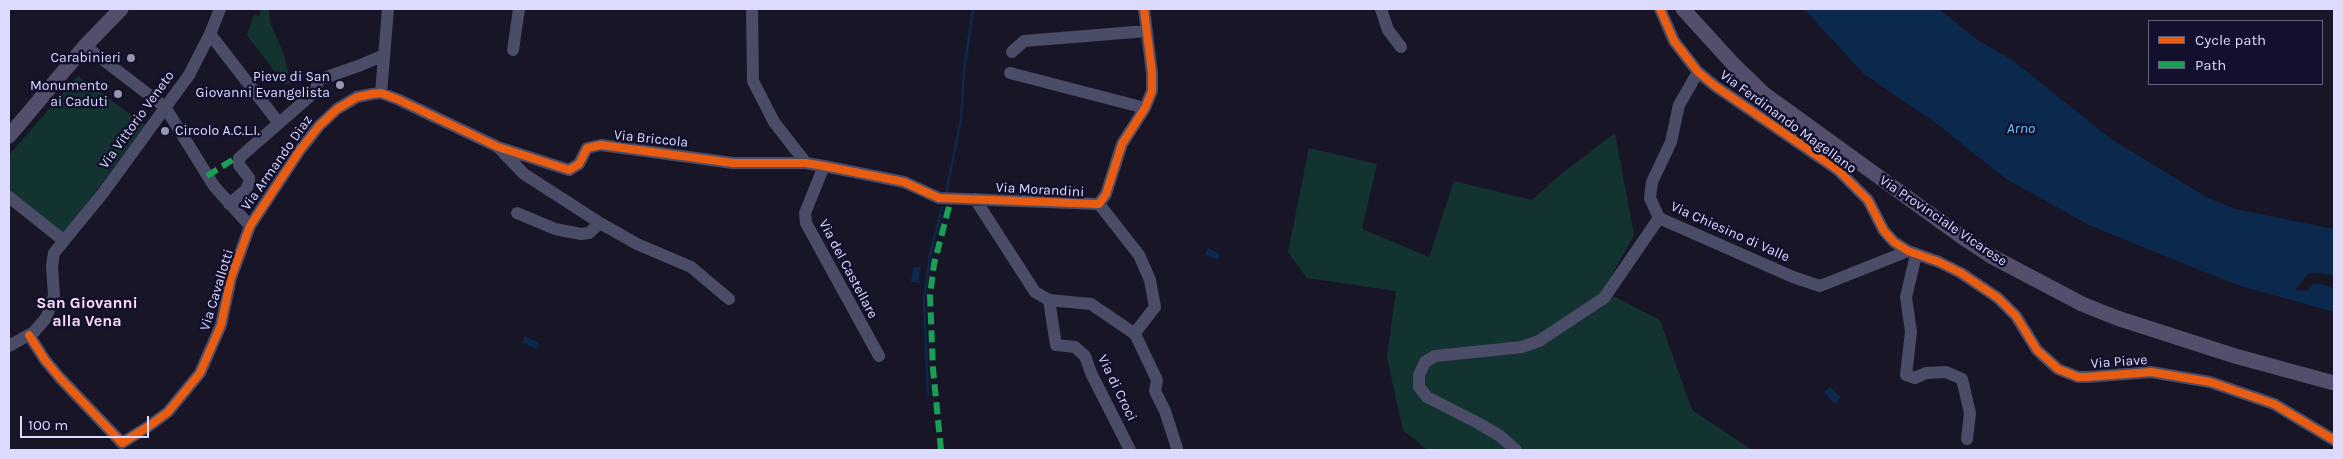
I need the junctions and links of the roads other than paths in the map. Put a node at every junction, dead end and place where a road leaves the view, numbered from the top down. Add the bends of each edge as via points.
1 (121, 9) edge
2 (220, 9) edge
3 (388, 9) edge
4 (519, 9) edge
5 (752, 9) edge
6 (1144, 9) edge
7 (1381, 9) edge
8 (1660, 9) edge
9 (1683, 9) edge
10 (1147, 30) junction
11 (210, 34) junction
12 (85, 46) junction
13 (1401, 47) dead end
14 (513, 50) dead end
15 (1012, 52) dead end
16 (384, 55) junction
17 (1698, 72) junction
18 (1010, 73) dead end
19 (381, 94) junction
20 (164, 107) junction
21 (1144, 108) junction
22 (278, 122) junction
23 (9, 136) edge
24 (498, 146) junction
25 (806, 163) junction
26 (824, 166) junction
27 (9, 197) edge
28 (975, 199) junction
29 (229, 204) junction
30 (1099, 204) junction
31 (517, 213) dead end
32 (1659, 218) junction
33 (600, 223) junction
34 (250, 226) junction
35 (64, 240) junction
36 (1912, 253) junction
37 (729, 299) dead end
38 (1049, 300) junction
39 (1134, 334) junction
40 (29, 335) junction
41 (9, 346) edge
42 (879, 356) dead end
43 (2334, 383) edge
44 (1968, 439) dead end
45 (2334, 440) edge
46 (1177, 448) dead end
47 (1130, 450) edge
48 (1516, 450) edge

1 - 12 main road
2 - 11 street, Via Vittorio Veneto
3 - 16 street
4 - 14 street
5 - 25 street via 754,81 774,122
6 - 10 street, Via Morandini
7 - 13 street via 1388,30
8 - 17 street, Via Ferdinando Magellano via 1674,41
9 - 43 main road, Via Provinciale Vicarese via 1734,65 1770,98 1991,256 2082,304 2116,318
10 - 15 street via 1024,41
10 - 21 street, Via Morandini via 1153,84
11 - 20 street, Via Vittorio Veneto via 189,75
11 - 22 street
12 - 20 street
12 - 23 main road
16 - 19 street
16 - 22 street via 318,80 316,89
17 - 32 street, Via Chiesino di Valle via 1679,105 1671,142 1652,182 1650,198
17 - 36 street, Via Ferdinando Magellano via 1838,170 1868,200 1889,238
18 - 21 street
19 - 24 street, Via Briccola via 414,105
19 - 34 street, Via Armando Diaz via 351,100 319,126
20 - 29 street via 207,176
20 - 35 street, Via Vittorio Veneto
21 - 30 street, Via Morandini via 1122,144 1106,194
22 - 29 street via 239,158 239,165 249,178 248,186
24 - 25 street, Via Briccola via 569,170 579,164 587,148 601,146 733,162
24 - 33 street via 524,174
25 - 26 street, Via Briccola
26 - 28 street, Via Morandini via 904,182 932,196
26 - 42 street, Via del Castellare via 805,213 806,223
27 - 35 street
28 - 30 street, Via Morandini
28 - 38 street via 1028,285
29 - 34 street
30 - 39 street via 1139,255 1150,280 1154,307
31 - 33 street via 555,229 582,234 589,233
32 - 36 street, Via Chiesino di Valle via 1820,286
32 - 48 street via 1604,298 1539,341 1522,347 1435,356 1425,362 1419,375 1419,388 1427,397 1500,436
33 - 37 street via 637,244 691,267
34 - 40 street, Via Cavallotti via 230,278 221,325 200,373 168,412 122,442 45,360
35 - 40 street, Via Vittorio Veneto via 52,255 52,304 41,326
36 - 44 street via 1906,297 1911,332 1906,374 1915,378 1926,373 1946,372 1962,378 1970,413
36 - 45 street, Via Piave via 1939,262 1984,287 2011,309 2037,350 2058,369 2087,377 2151,372 2210,382 2274,404
38 - 39 street via 1091,304
38 - 47 street, Via di Croci via 1056,345 1075,347 1085,356
39 - 46 street via 1157,380 1155,391
40 - 41 street, Via Vittorio Veneto

